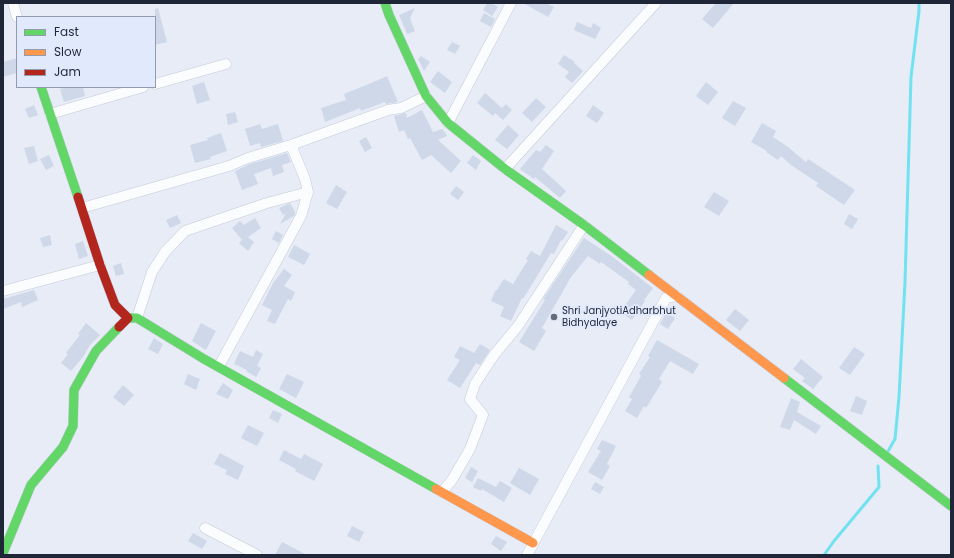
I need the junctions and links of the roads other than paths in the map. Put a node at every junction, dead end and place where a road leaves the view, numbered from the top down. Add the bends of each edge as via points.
1 (12, 3) edge
2 (385, 3) edge
3 (395, 3) edge
4 (510, 3) edge
5 (656, 3) edge
6 (389, 14) junction
7 (17, 16) edge
8 (226, 64) dead end
9 (156, 84) edge
10 (41, 88) edge
11 (141, 88) edge
12 (426, 96) junction
13 (50, 114) junction
14 (448, 123) junction
15 (291, 145) junction
16 (505, 169) junction
17 (308, 192) junction
18 (82, 208) junction
19 (584, 225) junction
20 (100, 265) junction
21 (3, 291) edge
22 (676, 296) junction
23 (133, 318) junction
24 (219, 366) junction
25 (442, 492) junction
26 (951, 506) edge
27 (205, 528) dead end
28 (534, 543) junction
29 (3, 553) edge
30 (257, 555) edge
31 (527, 555) edge

1 - 7 street
2 - 6 street
3 - 6 street
4 - 14 street
5 - 16 street
6 - 12 street
8 - 9 street
10 - 13 street
11 - 13 street
12 - 14 street
12 - 15 street via 401,108 388,110
13 - 18 street
14 - 16 street
15 - 17 street
15 - 18 street via 229,166
16 - 19 street
17 - 23 street via 267,203 185,232 165,252 152,272
17 - 24 street via 300,216
18 - 20 street
19 - 22 street
19 - 25 street via 518,326 494,355 475,384 470,399 483,415 470,449
20 - 21 street
20 - 23 street via 115,305
22 - 26 street
22 - 28 street via 666,298
23 - 24 street
23 - 29 street via 96,351 74,390 73,426 63,447 31,485
24 - 25 street
25 - 28 street
27 - 30 street
28 - 31 street

